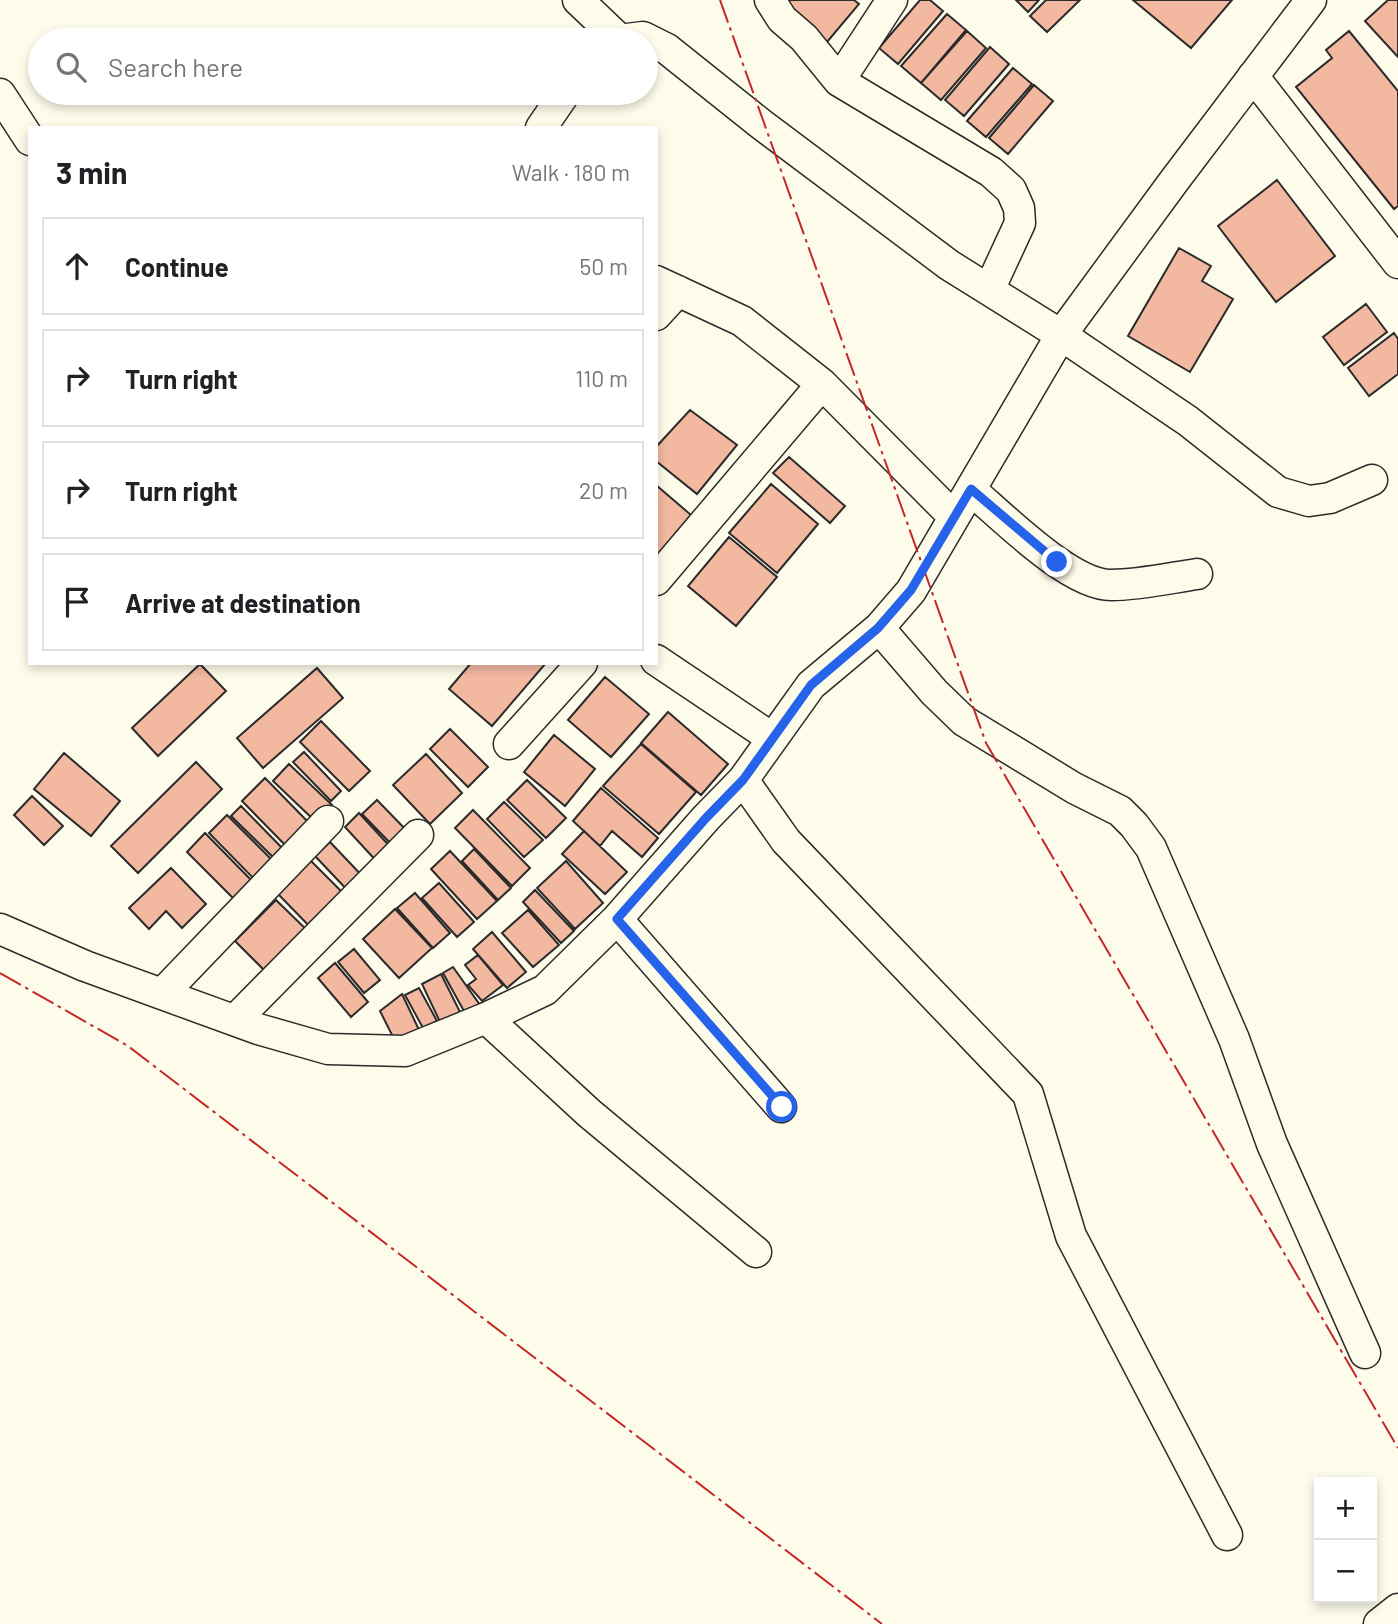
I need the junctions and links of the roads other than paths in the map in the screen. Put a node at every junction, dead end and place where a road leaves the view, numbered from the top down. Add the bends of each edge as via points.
1 (578, 0) edge
2 (770, 0) edge
3 (892, 0) edge
4 (1311, 0) edge
5 (607, 28) edge
6 (658, 44) edge
7 (1253, 76) junction
8 (839, 82) junction
9 (0, 94) edge
10 (557, 105) edge
11 (542, 126) edge
12 (28, 137) edge
13 (1398, 263) edge
14 (667, 286) edge
15 (989, 289) junction
16 (658, 310) edge
17 (1061, 335) junction
18 (822, 384) junction
19 (1372, 480) dead end
20 (971, 489) junction
21 (954, 517) junction
22 (1197, 574) dead end
23 (658, 578) edge
24 (878, 628) junction
25 (658, 661) edge
26 (580, 665) edge
27 (772, 738) junction
28 (509, 744) dead end
29 (743, 780) junction
30 (328, 821) dead end
31 (418, 835) dead end
32 (617, 919) junction
33 (0, 929) edge
34 (163, 993) junction
35 (486, 1018) junction
36 (235, 1020) junction
37 (782, 1107) dead end
38 (756, 1252) dead end
39 (1366, 1353) dead end
40 (1227, 1535) dead end
41 (1398, 1609) edge
42 (1379, 1624) edge

1 - 5 street
2 - 8 street
3 - 8 street
4 - 7 street
6 - 15 street via 950,265
7 - 13 street
7 - 17 street
8 - 15 street via 991,172 1011,190 1020,223
9 - 12 street
10 - 11 street
14 - 16 street
14 - 18 street via 742,321
15 - 17 street
17 - 19 street via 1188,421 1278,492 1308,501 1330,498
17 - 20 street
18 - 21 street
18 - 23 street
20 - 21 street
20 - 22 street via 1057,562 1084,578 1110,585
21 - 24 street via 911,590
24 - 27 street via 811,685
24 - 39 street via 964,721 1119,811 1151,848 1234,1039 1272,1144
25 - 27 street
26 - 28 street
27 - 29 street
29 - 32 street
29 - 40 street via 786,841 1028,1094 1071,1236
30 - 34 street
31 - 36 street
32 - 35 street via 545,990
32 - 37 street
33 - 34 street
34 - 36 street
35 - 36 street via 405,1051 328,1049
35 - 38 street via 589,1113
41 - 42 street

